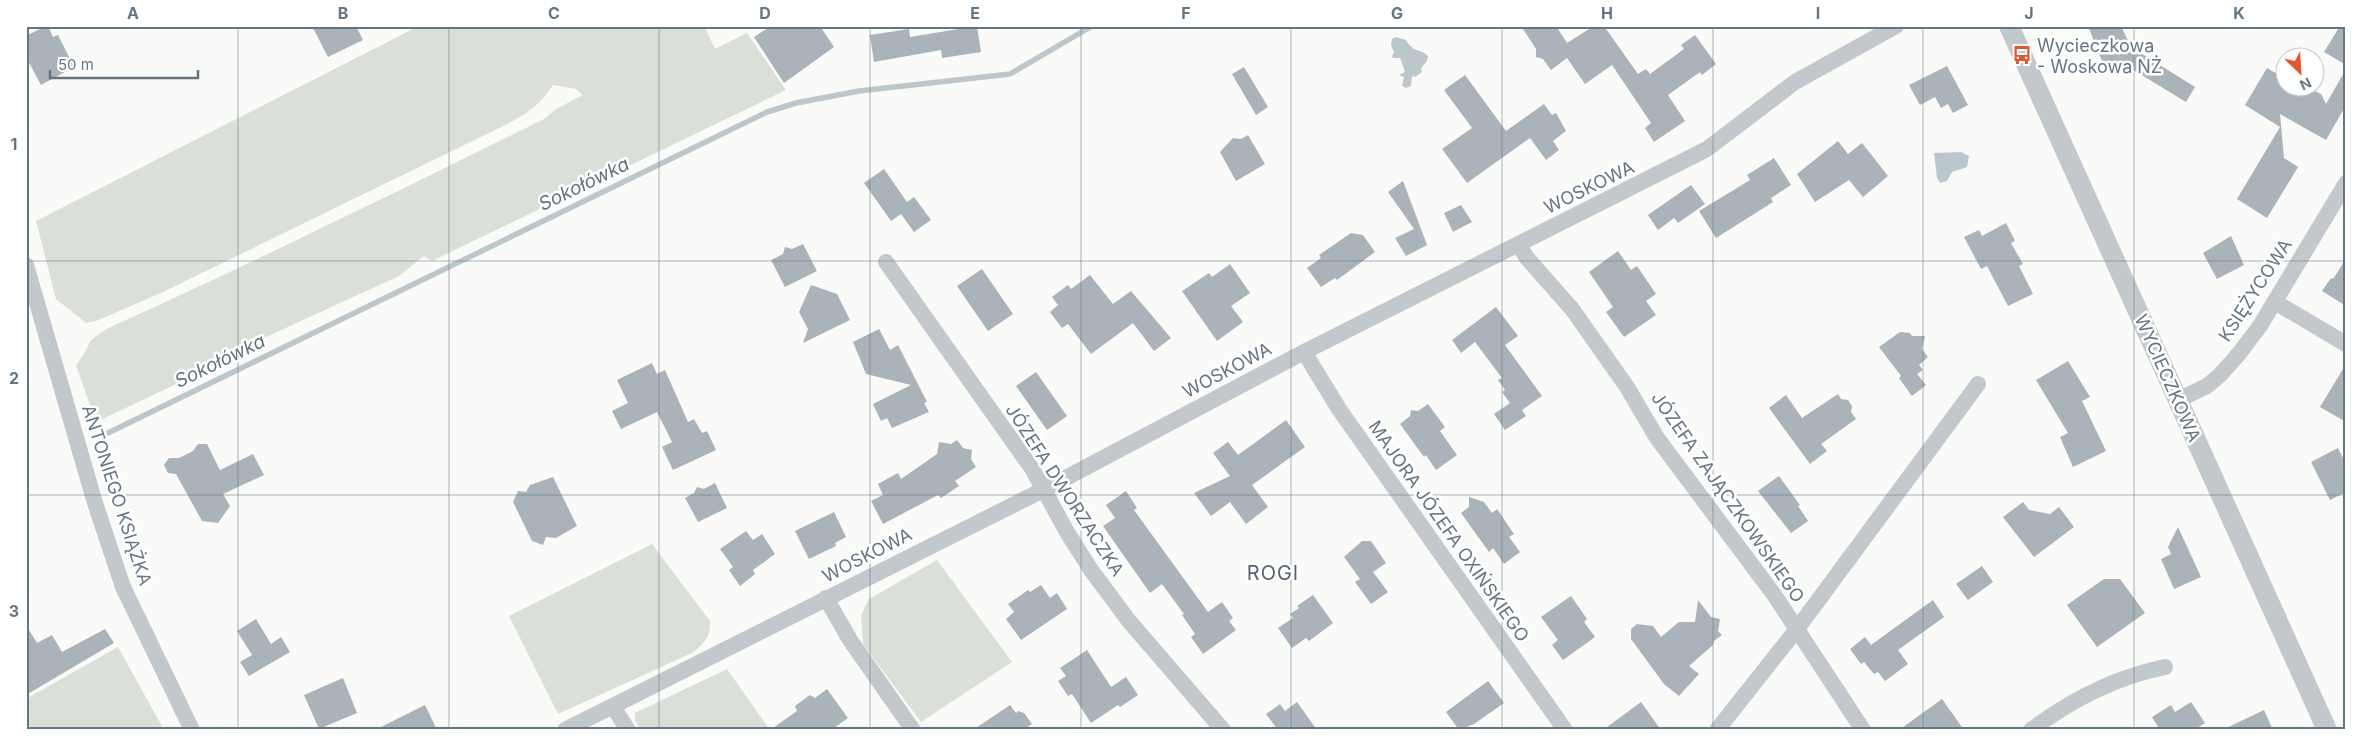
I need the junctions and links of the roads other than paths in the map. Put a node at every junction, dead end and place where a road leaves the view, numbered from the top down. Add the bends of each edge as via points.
1 (1896, 26) edge
2 (2009, 26) edge
3 (2346, 182) edge
4 (1518, 244) junction
5 (886, 262) dead end
6 (26, 265) edge
7 (2275, 302) junction
8 (2346, 344) edge
9 (1304, 352) junction
10 (1978, 384) dead end
11 (2178, 400) junction
12 (1043, 490) junction
13 (826, 598) junction
14 (1797, 629) junction
15 (2165, 667) dead end
16 (614, 707) junction
17 (192, 730) edge
18 (565, 730) edge
19 (628, 730) edge
20 (913, 730) edge
21 (1223, 730) edge
22 (1565, 730) edge
23 (1717, 730) edge
24 (1863, 730) edge
25 (2031, 730) edge
26 (2327, 730) edge

1 - 4 street, WOSKOWA via 1794,82 1707,149
2 - 11 street, WYCIECZKOWA
3 - 7 street, KSIĘŻYCOWA
4 - 9 street, WOSKOWA
4 - 14 street, JÓZEFA ZAJĄCZKOWSKIEGO via 1572,309 1627,387 1657,438 1776,596
5 - 12 street, JÓZEFA DWORZACZKA via 1033,470
6 - 17 street, ANTONIEGO KSIĄŻKA via 123,587
7 - 8 street
7 - 11 street, KSIĘŻYCOWA via 2220,375 2207,386
9 - 12 street, WOSKOWA
9 - 22 street, MAJORA JÓZEFA OXIŃSKIEGO via 1339,409
10 - 14 street
11 - 26 street, WYCIECZKOWA
12 - 13 street, WOSKOWA
12 - 21 street, JÓZEFA DWORZACZKA via 1080,554 1123,614
13 - 16 street, WOSKOWA
13 - 20 street via 850,640
14 - 23 street
14 - 24 street, JÓZEFA ZAJĄCZKOWSKIEGO
15 - 25 street via 2130,676 2090,693
16 - 18 street, WOSKOWA
16 - 19 street

